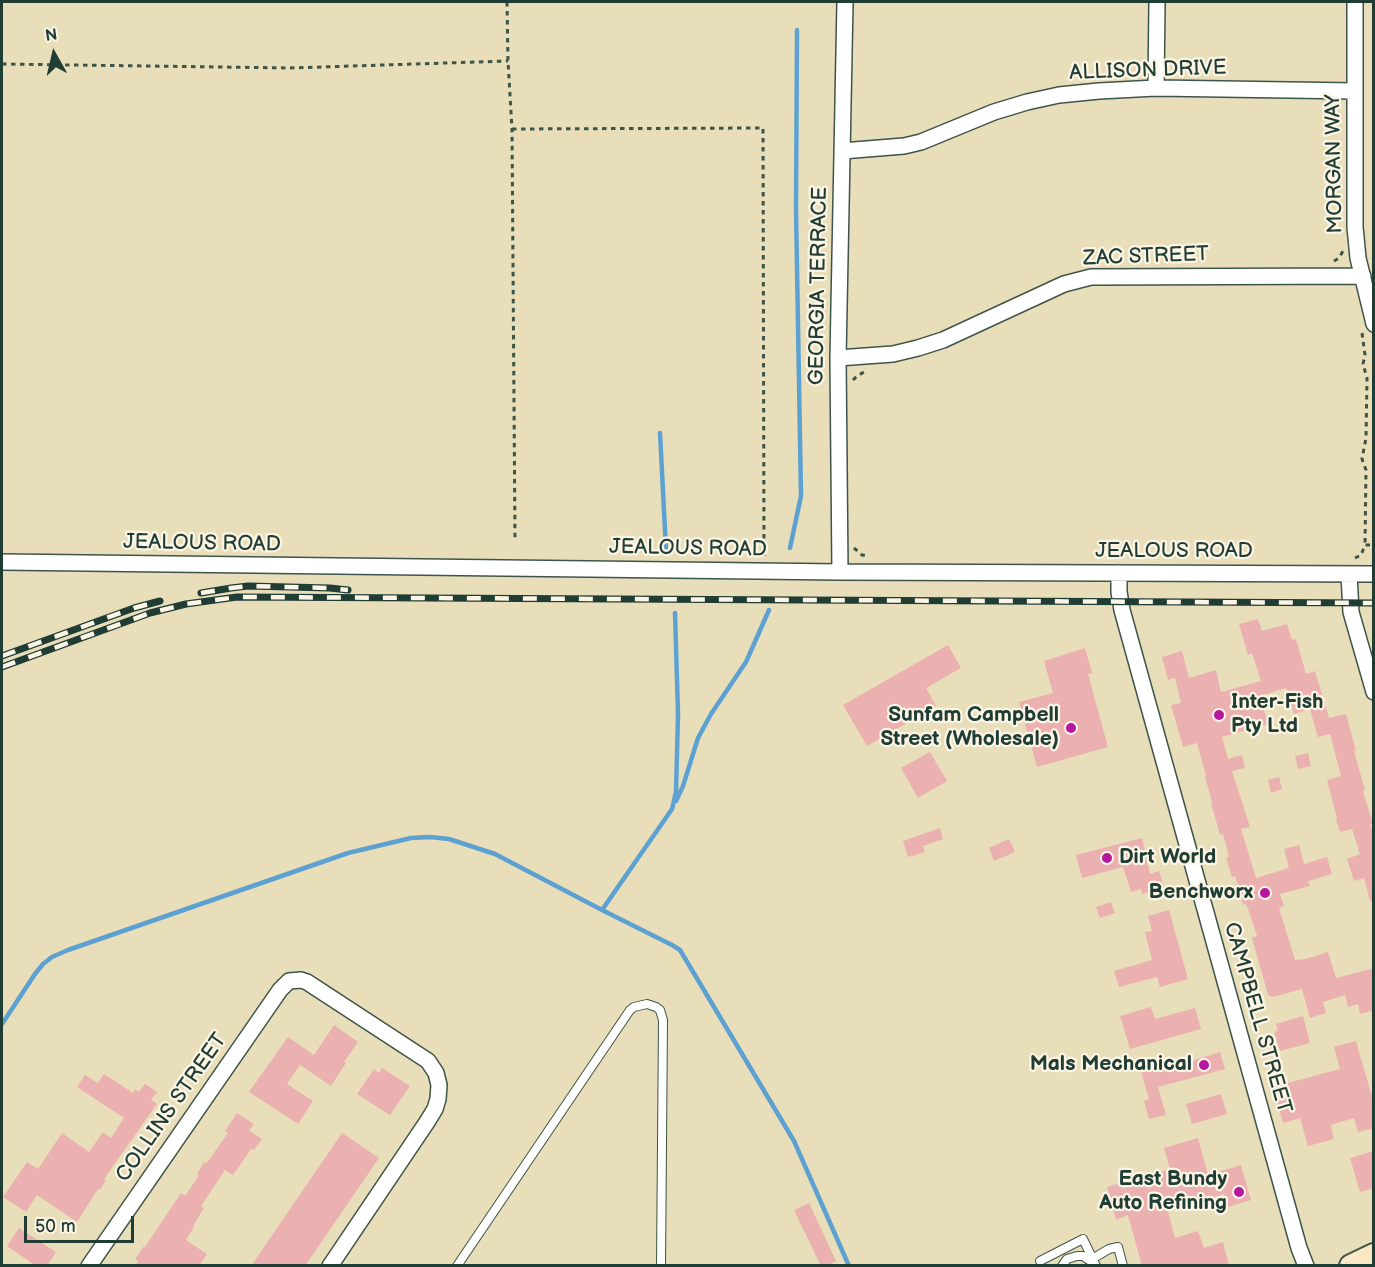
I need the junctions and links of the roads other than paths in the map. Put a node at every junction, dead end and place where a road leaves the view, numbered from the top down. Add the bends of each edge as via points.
1 (845, 2) edge
2 (1157, 2) edge
3 (1355, 2) edge
4 (1156, 88) junction
5 (1355, 91) junction
6 (843, 151) junction
7 (1363, 276) junction
8 (1367, 327) edge
9 (838, 358) junction
10 (2, 562) edge
11 (840, 572) junction
12 (1119, 573) junction
13 (1349, 574) junction
14 (1374, 574) edge
15 (1374, 692) edge
16 (1374, 1255) edge
17 (1040, 1261) dead end
18 (1095, 1263) edge
19 (89, 1266) edge
20 (330, 1266) edge
21 (457, 1266) edge
22 (661, 1266) edge
23 (1062, 1266) edge
24 (1123, 1266) edge
25 (1306, 1266) edge
26 (1351, 1266) edge

1 - 6 street, GEORGIA TERRACE
2 - 4 street
3 - 5 street, MORGAN WAY
4 - 5 street, ALLISON DRIVE
4 - 6 street, ALLISON DRIVE via 1059,95 994,112 921,142
5 - 7 street, MORGAN WAY via 1354,209
6 - 9 street, GEORGIA TERRACE
7 - 8 street, MORGAN WAY
7 - 9 street, ZAC STREET via 1091,277 1064,284 943,340 893,354
9 - 11 street, GEORGIA TERRACE
10 - 11 street, JEALOUS ROAD
11 - 12 street, JEALOUS ROAD
12 - 13 street, JEALOUS ROAD
12 - 25 street, CAMPBELL STREET via 1122,610
13 - 14 street, JEALOUS ROAD
13 - 15 street via 1351,612
16 - 26 main road
17 - 18 lane via 1083,1239
18 - 23 lane via 1077,1256 1067,1259
18 - 24 lane via 1118,1247
19 - 20 street, COLLINS STREET via 280,990 289,981 302,980 428,1061 438,1079 435,1109
21 - 22 lane via 630,1010 647,1004 660,1010 663,1020

